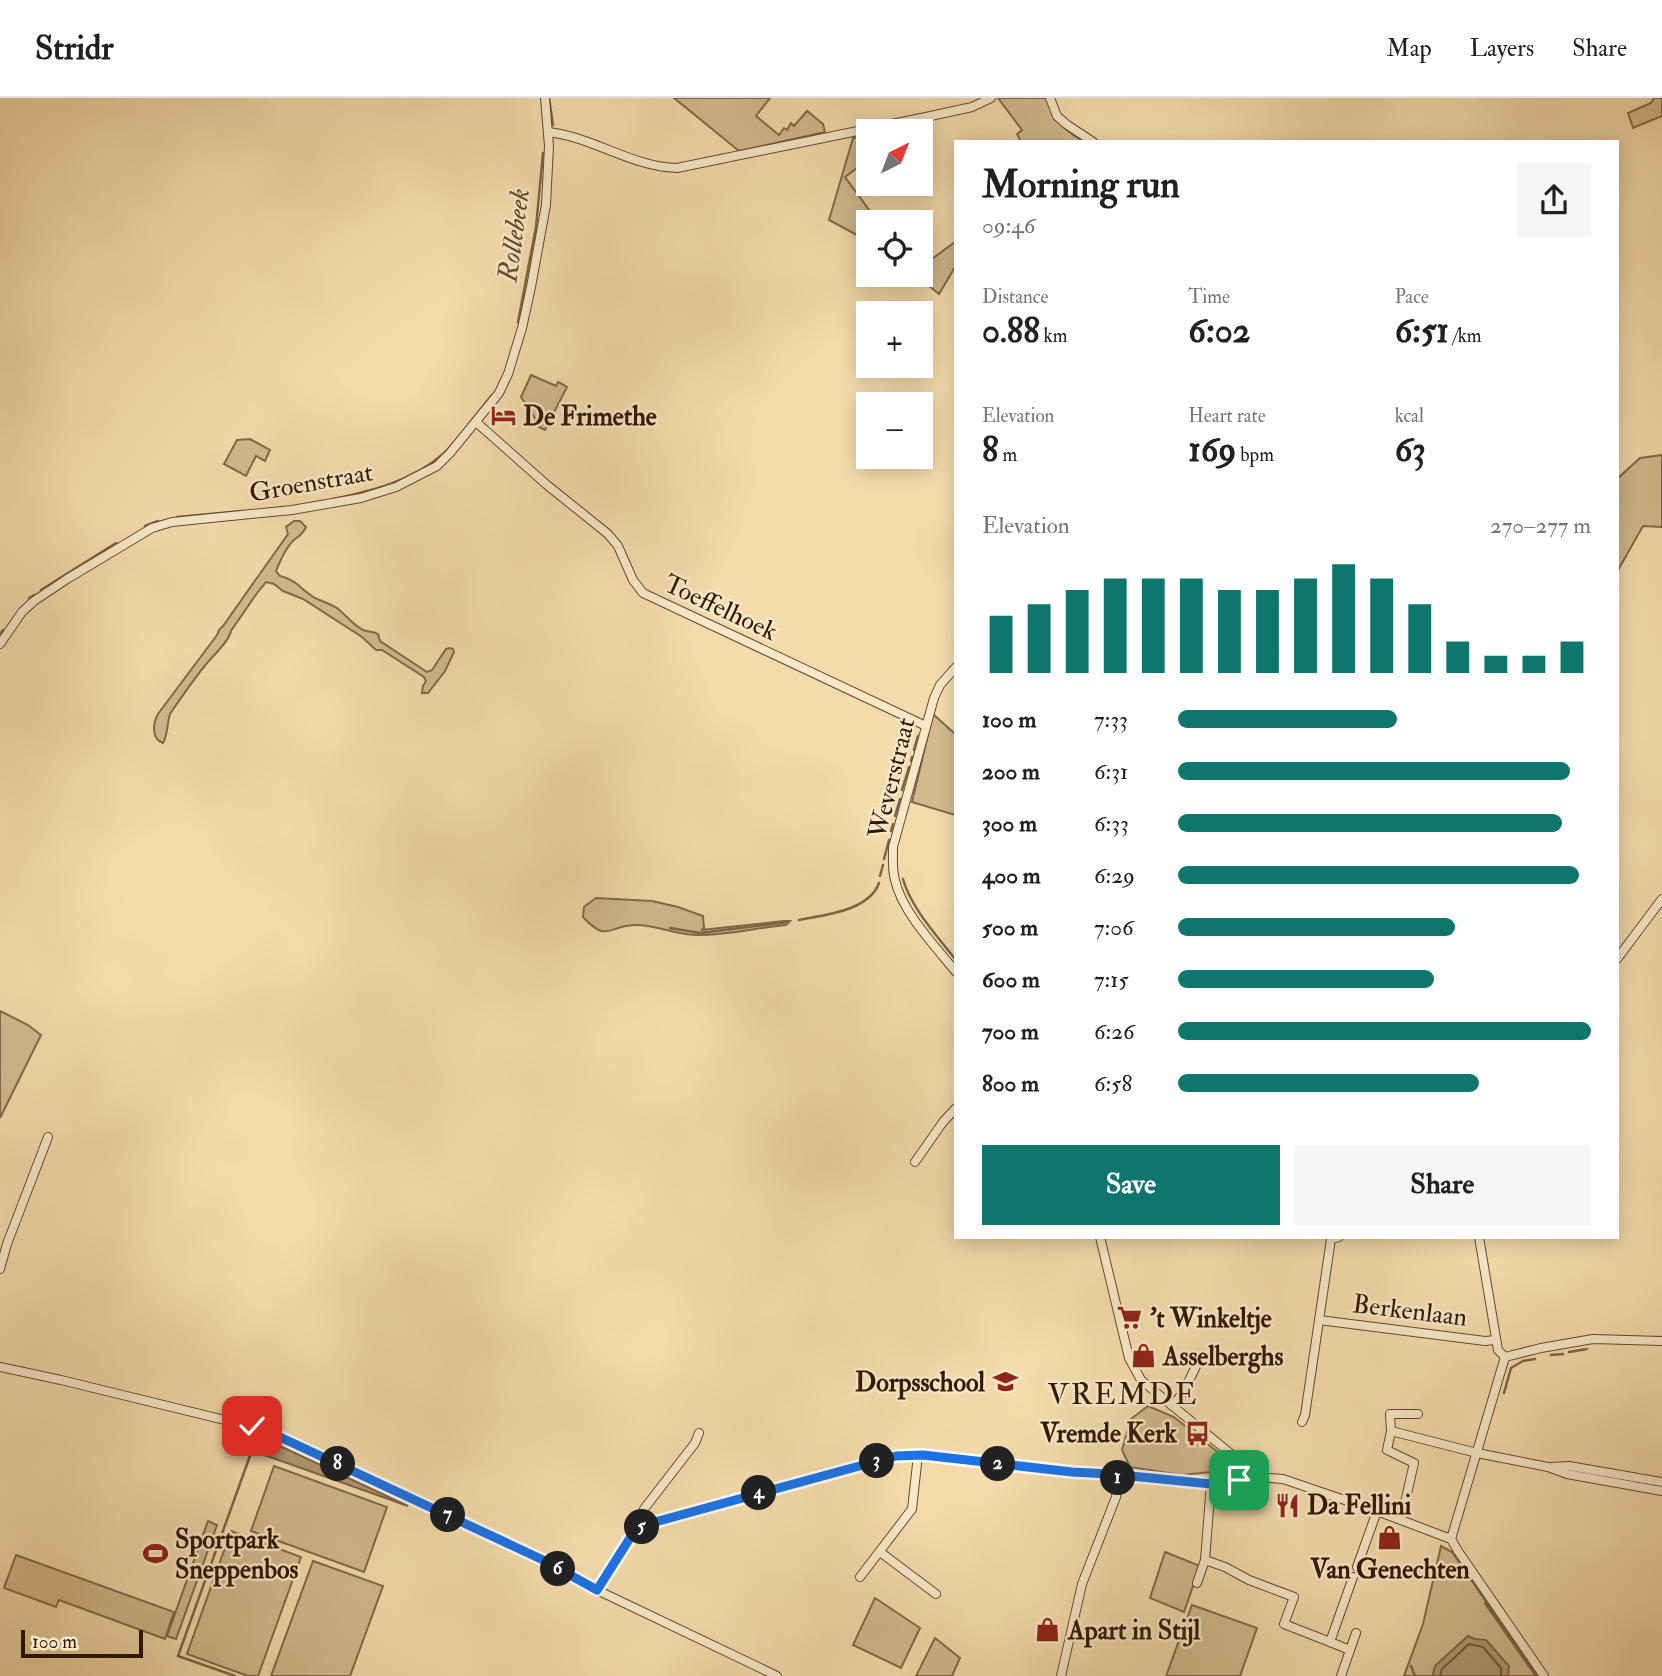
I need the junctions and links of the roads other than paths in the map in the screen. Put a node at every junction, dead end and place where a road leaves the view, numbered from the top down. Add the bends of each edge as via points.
1 (545, 98) edge
2 (991, 98) edge
3 (1050, 98) edge
4 (548, 132) junction
5 (1090, 140) edge
6 (476, 422) junction
7 (0, 644) edge
8 (954, 669) edge
9 (926, 726) junction
10 (1662, 899) edge
11 (1619, 956) edge
12 (954, 969) edge
13 (954, 1110) edge
14 (48, 1137) dead end
15 (915, 1162) dead end
16 (1100, 1239) edge
17 (1335, 1239) edge
18 (1479, 1239) edge
19 (0, 1269) edge
20 (1319, 1320) junction
21 (1496, 1340) junction
22 (1662, 1341) edge
23 (1201, 1356) dead end
24 (1505, 1357) junction
25 (0, 1367) edge
26 (1172, 1406) junction
27 (1418, 1414) dead end
28 (1302, 1422) dead end
29 (1391, 1431) junction
30 (699, 1433) dead end
31 (1477, 1453) junction
32 (918, 1455) junction
33 (1126, 1477) junction
34 (1239, 1480) junction
35 (1211, 1484) junction
36 (1661, 1487) edge
37 (1377, 1511) junction
38 (1401, 1520) junction
39 (644, 1525) junction
40 (1451, 1539) junction
41 (880, 1552) junction
42 (1205, 1560) junction
43 (1357, 1567) dead end
44 (860, 1577) dead end
45 (1353, 1577) dead end
46 (1197, 1583) dead end
47 (597, 1590) junction
48 (936, 1594) dead end
49 (1356, 1633) dead end
50 (1330, 1642) junction
51 (1350, 1650) junction
52 (777, 1676) edge
53 (1060, 1676) edge
54 (1341, 1676) edge
55 (1544, 1676) edge

1 - 4 street, Groenstraat
2 - 4 street via 972,107 677,168 656,166 582,139
3 - 5 street via 1057,116
4 - 6 street, Groenstraat via 546,205 523,328 499,393
6 - 7 street, Groenstraat via 437,467 383,492 312,508 181,520 152,528 34,601
6 - 9 street, Toeffelhoek via 608,534 643,593
8 - 9 street, Weverstraat via 940,685
9 - 12 street, Weverstraat via 892,863 908,910
10 - 11 street
13 - 15 street
14 - 19 street
16 - 26 street via 1129,1357 1141,1380
17 - 20 street
18 - 21 street
20 - 21 street, Berkenlaan
20 - 28 street
21 - 24 street
22 - 24 street via 1593,1339
23 - 26 street
24 - 31 street
25 - 47 street via 266,1430
26 - 34 street via 1236,1458
27 - 29 street via 1390,1414
29 - 31 street
29 - 38 street via 1387,1450 1414,1463
30 - 39 street via 644,1509
31 - 36 street via 1567,1474
31 - 40 street
32 - 33 street
32 - 39 street via 896,1456
32 - 41 street via 912,1509
33 - 35 street
33 - 53 street via 1118,1485 1083,1584
34 - 35 street
34 - 37 street via 1283,1479
35 - 42 street
37 - 38 street
37 - 43 street
38 - 40 street
39 - 47 street via 635,1531
40 - 55 street
41 - 44 street
41 - 48 street
42 - 46 street
42 - 50 street via 1294,1597 1284,1624
45 - 50 street
47 - 52 street
49 - 51 street
50 - 51 street
51 - 54 street

